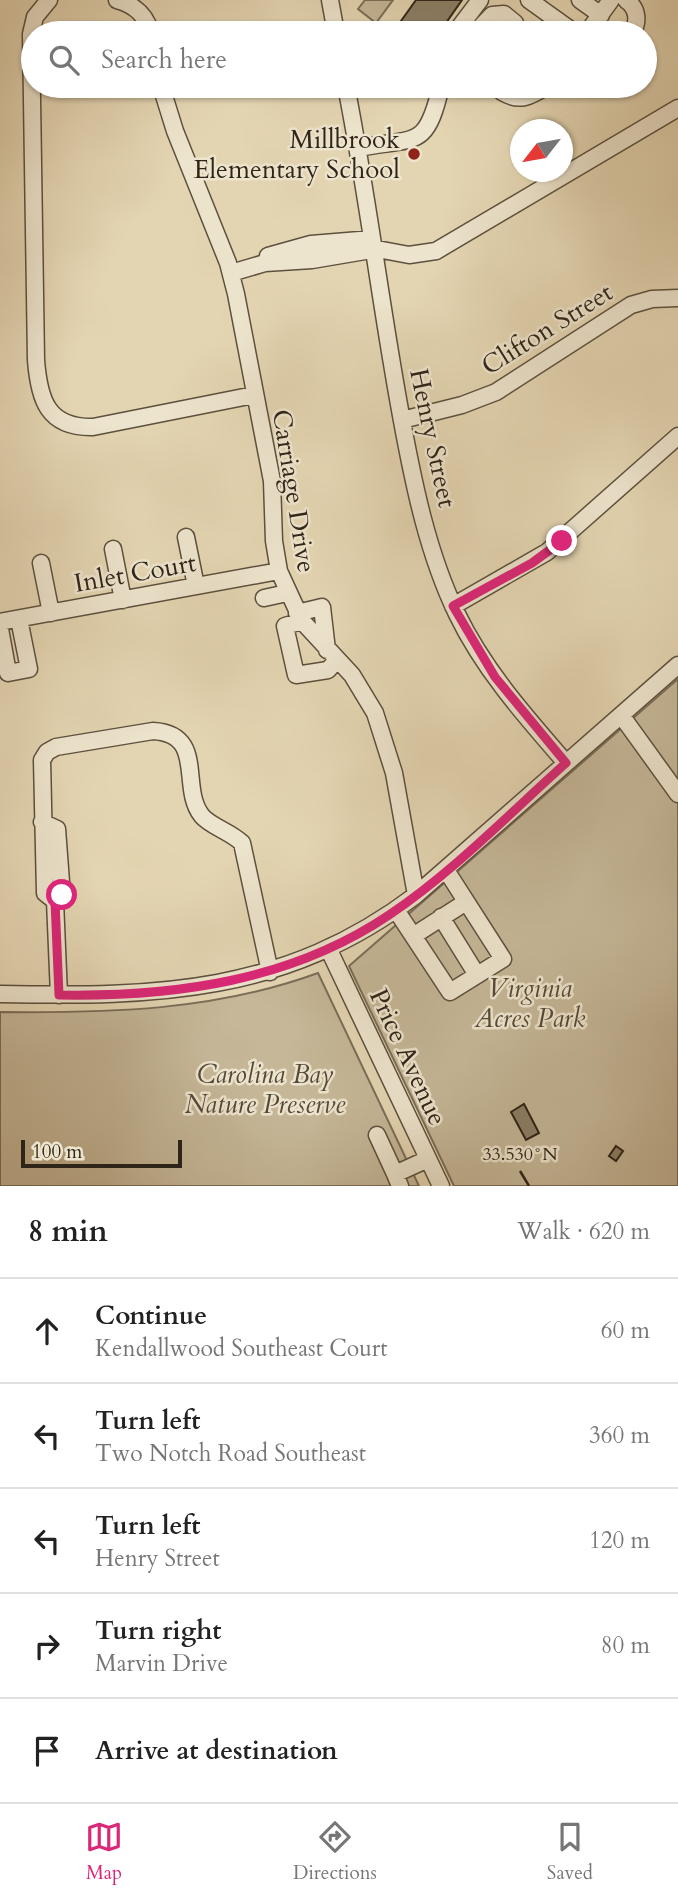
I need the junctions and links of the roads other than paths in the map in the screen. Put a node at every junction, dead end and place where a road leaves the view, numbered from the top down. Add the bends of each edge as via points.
1 (49, 0) edge
2 (117, 0) edge
3 (330, 0) edge
4 (480, 0) edge
5 (529, 0) edge
6 (580, 0) edge
7 (611, 0) edge
8 (626, 0) edge
9 (601, 15) junction
10 (34, 21) edge
11 (145, 21) edge
12 (334, 21) edge
13 (464, 21) edge
14 (486, 21) edge
15 (513, 21) edge
16 (558, 21) edge
17 (596, 21) edge
18 (637, 21) edge
19 (32, 98) edge
20 (165, 98) edge
21 (348, 98) edge
22 (438, 98) edge
23 (678, 108) edge
24 (358, 148) junction
25 (373, 244) junction
26 (229, 268) junction
27 (678, 299) edge
28 (254, 395) junction
29 (402, 420) junction
30 (678, 436) edge
31 (186, 537) dead end
32 (113, 550) dead end
33 (41, 563) dead end
34 (279, 571) junction
35 (196, 586) junction
36 (288, 593) junction
37 (264, 598) dead end
38 (123, 600) junction
39 (453, 606) junction
40 (51, 613) junction
41 (299, 617) junction
42 (19, 619) junction
43 (0, 622) edge
44 (0, 629) edge
45 (332, 655) junction
46 (678, 665) edge
47 (621, 715) junction
48 (566, 763) junction
49 (678, 794) edge
50 (446, 870) junction
51 (416, 895) junction
52 (466, 902) junction
53 (396, 910) junction
54 (441, 917) junction
55 (413, 936) junction
56 (329, 950) junction
57 (270, 972) junction
58 (477, 975) junction
59 (0, 994) edge
60 (59, 995) junction
61 (377, 1135) dead end
62 (428, 1158) junction
63 (398, 1180) edge
64 (441, 1186) edge

1 - 10 street, Carriage Drive
2 - 11 street via 131,5
3 - 12 street
4 - 13 street
5 - 16 street
6 - 9 street
7 - 9 street
8 - 18 street
9 - 17 street
14 - 15 street via 504,14
19 - 28 street, Carriage Drive via 36,360 43,402 67,423 93,427
20 - 26 street, Carriage Drive
21 - 24 street, Henry Street
22 - 24 street via 426,132
23 - 25 street via 445,247 418,255
24 - 25 street, Henry Street
25 - 26 street via 311,244
25 - 29 street, Henry Street
26 - 28 street, Carriage Drive
27 - 29 street, Clifton Street via 631,305 496,391
28 - 34 street, Carriage Drive via 272,481
29 - 39 street, Henry Street via 431,544
30 - 39 street via 547,552
31 - 35 street
32 - 38 street
33 - 40 street
34 - 35 street, Inlet Court
34 - 36 street, Carriage Drive
35 - 38 street, Inlet Court
36 - 37 street
36 - 41 street, Carriage Drive
38 - 40 street, Inlet Court
39 - 48 street, Henry Street via 495,677
40 - 42 street, Inlet Court
41 - 45 street, Carriage Drive
41 - 45 street via 322,607
41 - 45 street via 285,626 296,676 328,670
42 - 43 street, Inlet Court
42 - 44 street via 29,669 8,673
45 - 51 street, Carriage Drive via 361,687 380,727 405,825
46 - 47 street
47 - 48 street
47 - 49 street
48 - 50 street
50 - 51 street
50 - 52 street
51 - 53 street
52 - 54 street
52 - 58 street via 503,959
53 - 55 street
53 - 56 street
54 - 55 street
54 - 58 street
55 - 58 street via 450,992
56 - 57 street
56 - 62 street, Price Avenue
57 - 60 street via 186,989
57 - 60 street via 247,853 230,832 203,818 187,749 167,732 153,731 55,747 43,760 45,893 55,901
59 - 60 street
61 - 63 street
62 - 63 street
62 - 64 street, Price Avenue

